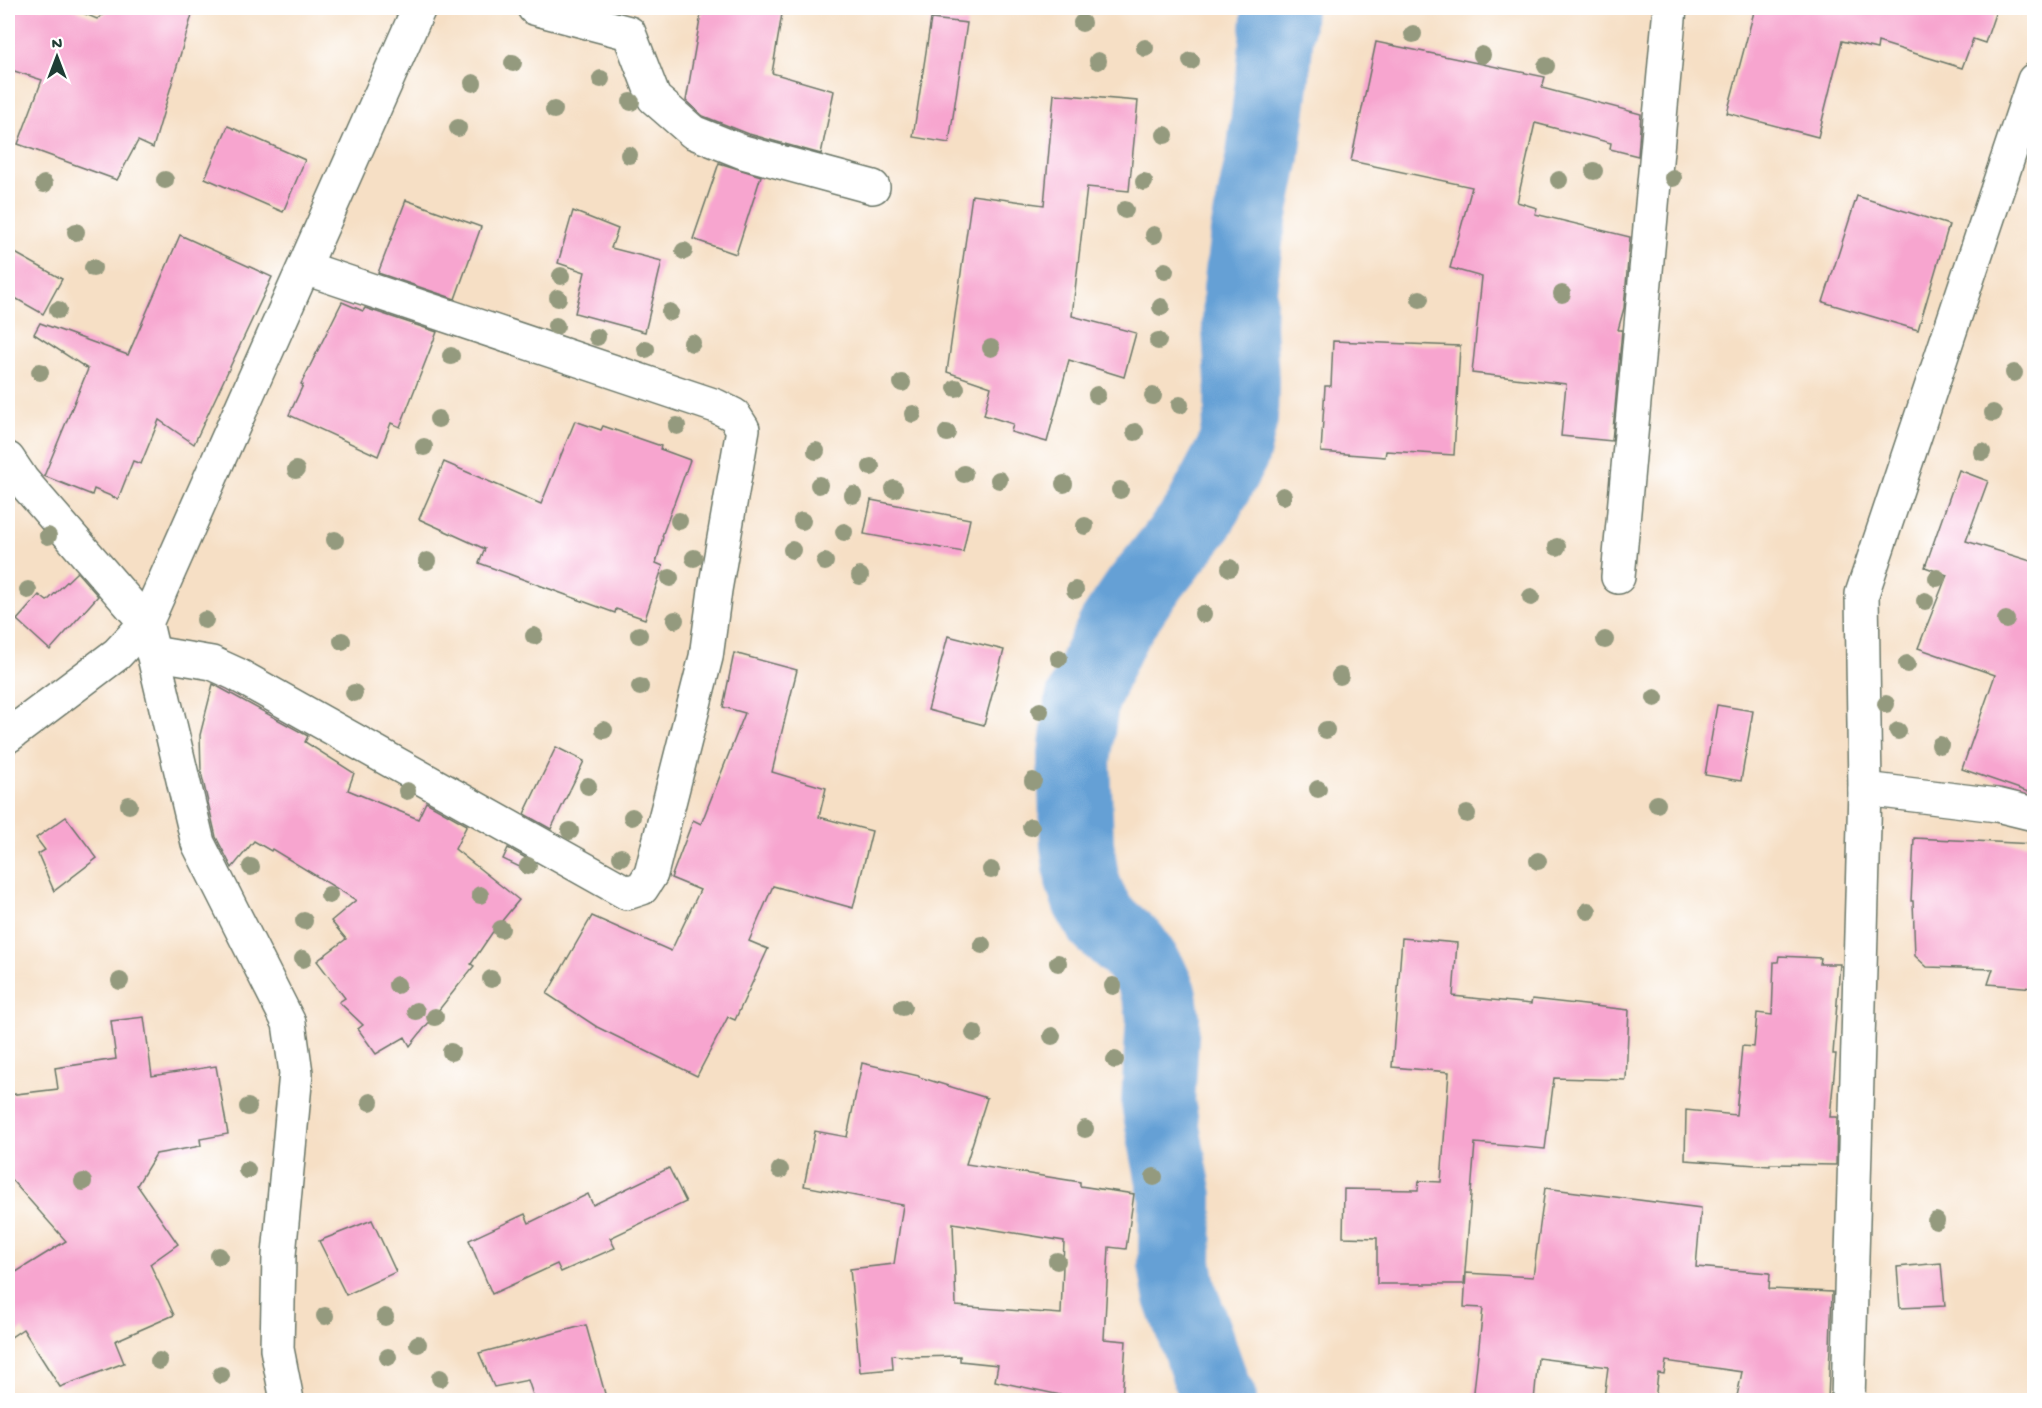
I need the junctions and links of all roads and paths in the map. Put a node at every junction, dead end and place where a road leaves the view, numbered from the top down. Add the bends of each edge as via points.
1 (419, 8) edge
2 (534, 8) edge
3 (1670, 8) edge
4 (2034, 80) edge
5 (873, 187) dead end
6 (305, 268) junction
7 (8, 459) edge
8 (1618, 577) dead end
9 (150, 638) junction
10 (8, 736) edge
11 (1865, 789) junction
12 (2034, 814) edge
13 (287, 1401) edge
14 (1848, 1401) edge

1 - 6 street
2 - 5 street via 629,33 654,98 693,132 742,152
3 - 8 street
4 - 11 street via 1862,594
6 - 9 street
6 - 9 street via 716,405 734,415 742,429 706,657 651,874 642,888 627,893 236,674
7 - 9 street
9 - 10 street via 117,654
9 - 13 street via 198,843 289,1023 296,1073 279,1255 277,1348
11 - 12 street via 1997,805
11 - 14 street

